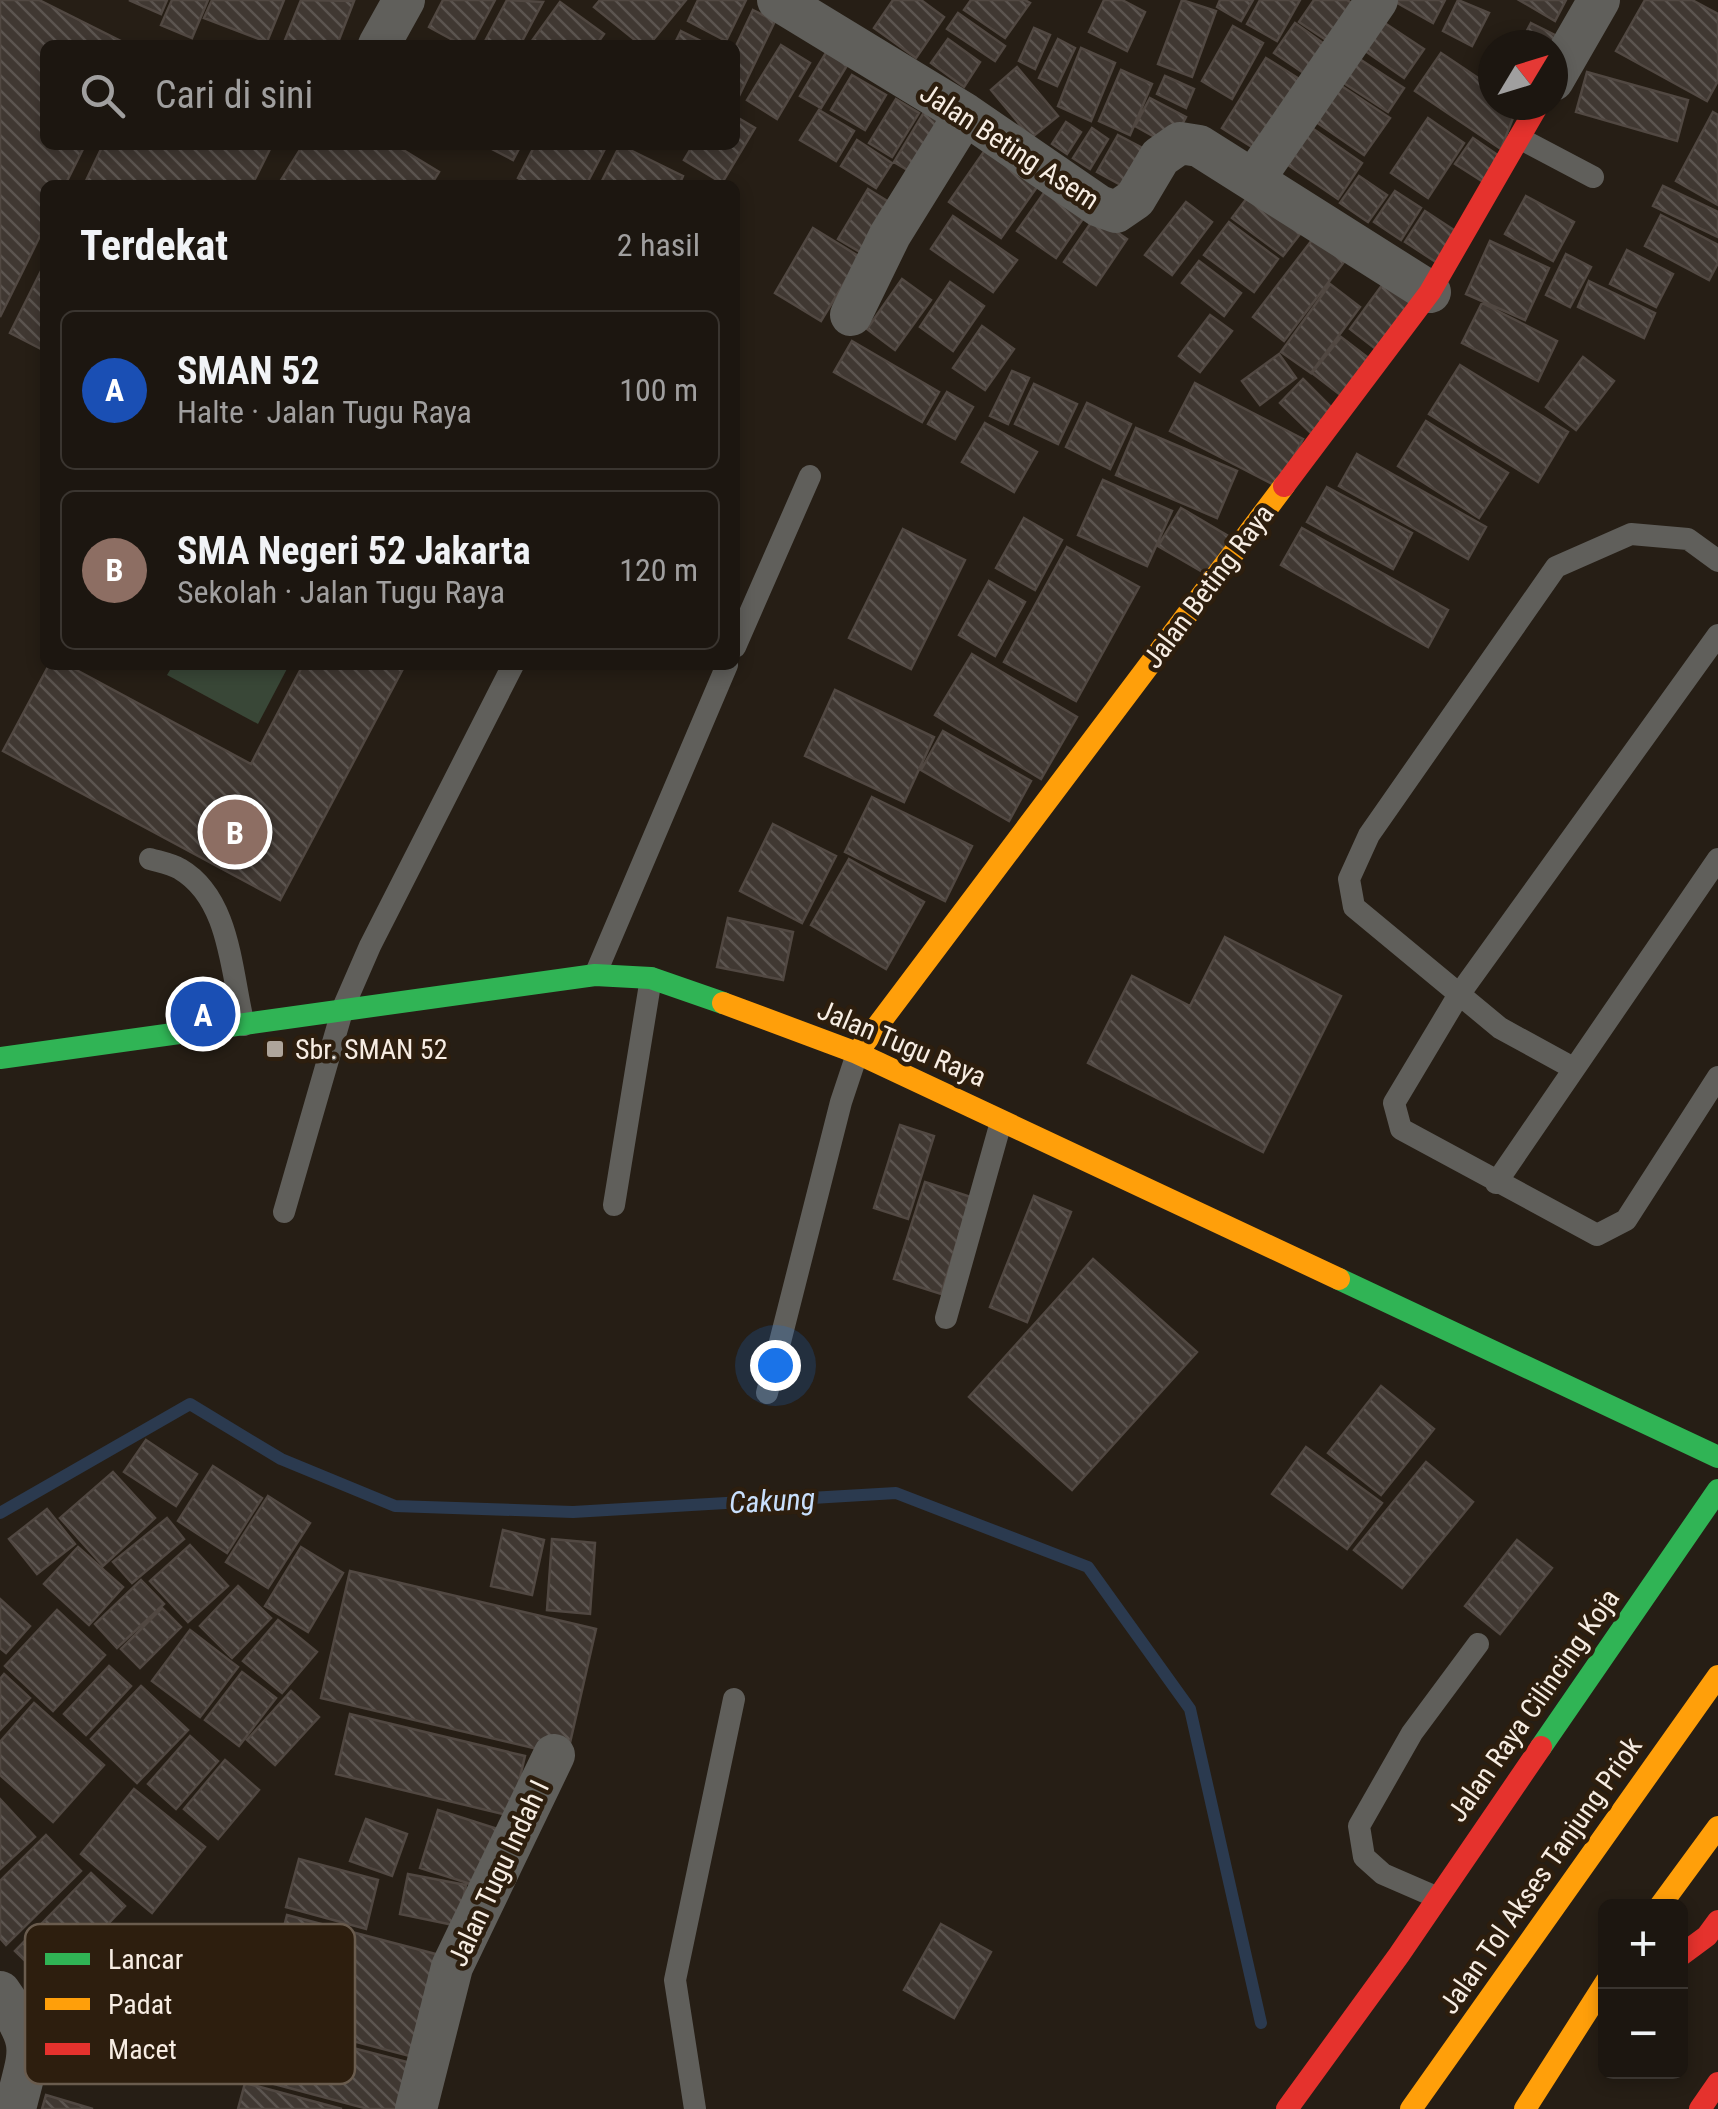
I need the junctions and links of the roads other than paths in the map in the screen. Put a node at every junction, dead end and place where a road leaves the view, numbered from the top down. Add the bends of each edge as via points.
1 (404, 0) edge
2 (778, 0) edge
3 (1377, 0) edge
4 (1599, 0) edge
5 (382, 40) edge
6 (1568, 54) edge
7 (966, 114) junction
8 (1529, 120) edge
9 (1519, 138) junction
10 (1594, 177) dead end
11 (1254, 179) junction
12 (1430, 292) junction
13 (852, 315) dead end
14 (810, 476) dead end
15 (1718, 561) edge
16 (1718, 635) edge
17 (740, 636) edge
18 (510, 670) edge
19 (725, 670) edge
20 (150, 859) dead end
21 (1718, 859) edge
22 (595, 975) junction
23 (651, 978) junction
24 (1458, 996) junction
25 (343, 1008) junction
26 (244, 1025) junction
27 (857, 1053) junction
28 (0, 1058) edge
29 (1573, 1068) junction
30 (1718, 1078) edge
31 (1002, 1119) junction
32 (1496, 1183) junction
33 (614, 1204) dead end
34 (284, 1212) dead end
35 (946, 1318) dead end
36 (767, 1393) dead end
37 (1718, 1457) edge
38 (1718, 1490) edge
39 (1478, 1644) dead end
40 (1718, 1676) edge
41 (734, 1699) dead end
42 (554, 1755) dead end
43 (1718, 1827) edge
44 (1436, 1896) junction
45 (1665, 1899) edge
46 (1718, 1921) edge
47 (1688, 1950) edge
48 (0, 1992) edge
49 (1598, 1997) edge
50 (25, 2029) edge
51 (25, 2068) edge
52 (1718, 2083) edge
53 (15, 2109) edge
54 (416, 2109) edge
55 (695, 2109) edge
56 (1287, 2109) edge
57 (1411, 2109) edge
58 (1525, 2109) edge
59 (1700, 2109) edge

1 - 5 street
2 - 7 street, Jalan Beting Asem
3 - 11 street
4 - 6 street
7 - 11 street, Jalan Beting Asem via 1116,212 1135,199 1160,158 1180,143 1199,146
7 - 13 street via 890,235
8 - 9 main road, Jalan Beting Raya
9 - 10 lane
9 - 12 main road, Jalan Beting Raya
11 - 12 street, Jalan Beting Asem
12 - 27 main road, Jalan Beting Raya
14 - 17 lane
15 - 24 lane via 1688,539 1632,534 1556,567 1369,835 1349,878 1354,906
16 - 24 lane
18 - 25 lane
19 - 22 lane
20 - 26 lane via 202,886 222,922
21 - 29 lane
22 - 23 main road, Jalan Tugu Raya
22 - 25 main road, Jalan Tugu Raya
23 - 27 main road, Jalan Tugu Raya
23 - 33 lane
24 - 29 lane
24 - 32 lane via 1394,1103 1401,1130
25 - 26 main road, Jalan Tugu Raya
25 - 34 lane
26 - 28 main road, Jalan Tugu Raya
27 - 31 main road, Jalan Tugu Raya
27 - 36 lane
29 - 32 lane
30 - 32 lane via 1626,1220 1597,1235
31 - 35 lane
31 - 37 main road, Jalan Tugu Raya
38 - 44 main road, Jalan Raya Cilincing Koja
39 - 44 lane via 1412,1733 1359,1826 1364,1857 1384,1874
40 - 57 main road, Jalan Tol Akses Tanjung Priok
41 - 55 lane via 675,1980
42 - 54 street, Jalan Tugu Indah I via 452,1966
43 - 45 main road
44 - 56 main road, Jalan Raya Cilincing Koja
46 - 47 main road
48 - 50 street
49 - 58 main road
51 - 53 street
52 - 59 main road

